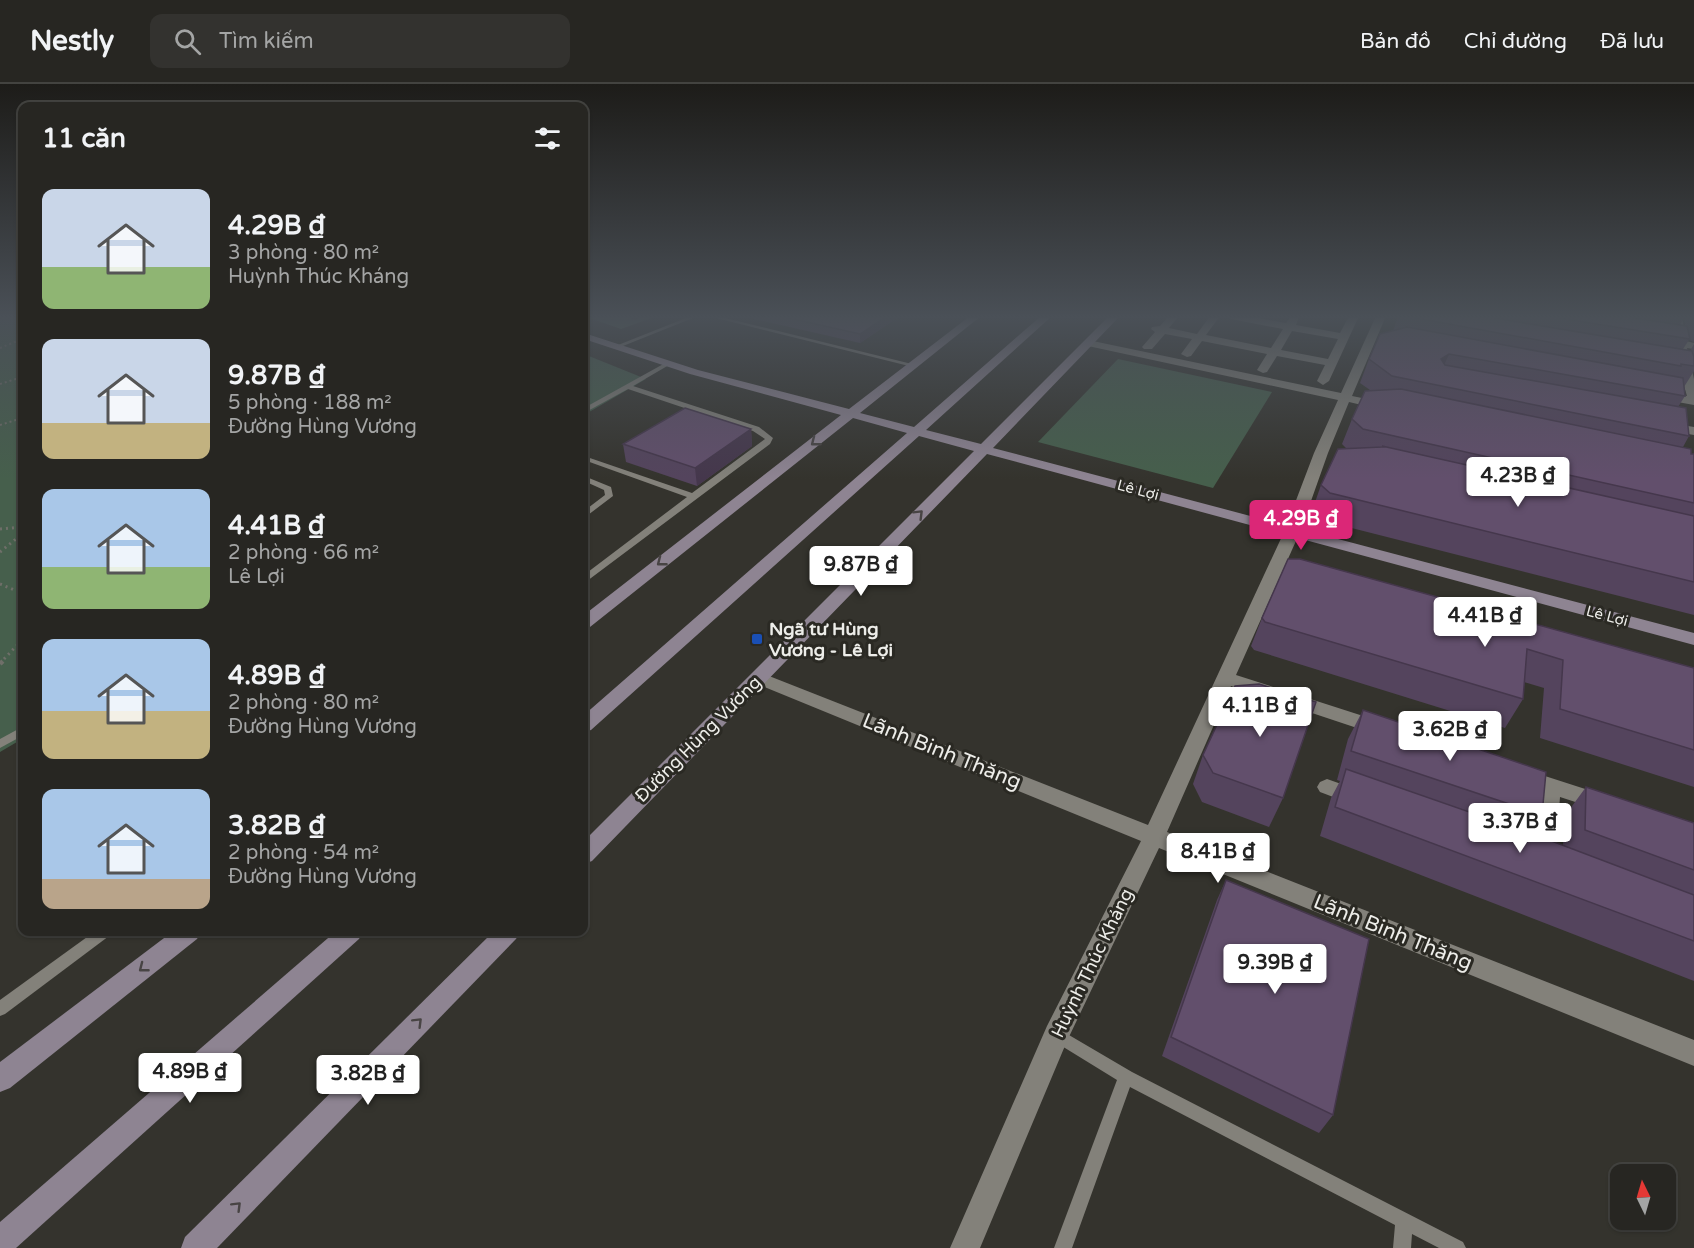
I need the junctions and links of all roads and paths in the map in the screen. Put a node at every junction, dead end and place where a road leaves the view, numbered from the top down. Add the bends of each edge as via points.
1 (655, 370) edge
2 (689, 370) edge
3 (906, 370) edge
4 (985, 370) edge
5 (1061, 370) edge
6 (1216, 370) edge
7 (1328, 370) edge
8 (1360, 370) edge
9 (1681, 370) edge
10 (18, 378) edge
11 (1323, 381) dead end
12 (0, 384) edge
13 (627, 386) junction
14 (1650, 392) edge
15 (1345, 398) junction
16 (1694, 399) edge
17 (1392, 408) edge
18 (588, 409) edge
19 (850, 414) junction
20 (18, 419) edge
21 (1650, 423) edge
22 (0, 425) edge
23 (916, 431) junction
24 (1694, 431) edge
25 (983, 449) junction
26 (588, 459) edge
27 (588, 480) edge
28 (693, 496) junction
29 (588, 512) edge
30 (18, 528) edge
31 (0, 530) edge
32 (1292, 532) junction
33 (18, 537) edge
34 (0, 552) edge
35 (588, 576) edge
36 (0, 584) edge
37 (18, 591) edge
38 (588, 620) edge
39 (1694, 639) edge
40 (18, 644) edge
41 (0, 664) edge
42 (758, 678) junction
43 (1226, 678) junction
44 (588, 721) edge
45 (18, 733) edge
46 (1394, 734) edge
47 (0, 744) edge
48 (1506, 771) edge
49 (1551, 786) junction
50 (1327, 787) dead end
51 (1382, 806) edge
52 (1617, 808) edge
53 (1154, 836) junction
54 (588, 851) edge
55 (1522, 856) edge
56 (1544, 864) junction
57 (1565, 872) edge
58 (99, 936) edge
59 (184, 936) edge
60 (346, 936) edge
61 (504, 936) edge
62 (0, 1008) edge
63 (1056, 1035) junction
64 (1694, 1053) edge
65 (1126, 1077) junction
66 (0, 1080) edge
67 (1404, 1222) junction
68 (0, 1242) edge
69 (196, 1248) edge
70 (965, 1248) edge
71 (1063, 1248) edge
72 (1402, 1248) edge
73 (1457, 1248) edge

1 - 13 lane
2 - 19 main road, Lê Lợi
3 - 19 main road
4 - 23 main road
5 - 25 main road, Đường Hùng Vương
6 - 15 street
7 - 11 street
8 - 15 street, Huỳnh Thúc Kháng
9 - 16 street
10 - 12 path
13 - 18 lane
13 - 28 lane via 756,429 769,438
14 - 16 street
15 - 17 street
15 - 32 street, Huỳnh Thúc Kháng via 1327,454
19 - 23 main road, Lê Lợi
19 -> 38 main road
20 - 22 path
21 - 24 street
23 - 25 main road, Lê Lợi
23 - 44 main road
25 - 32 main road, Lê Lợi
42 -> 25 main road, Đường Hùng Vương
26 - 28 lane
27 - 29 lane via 608,489 609,496
28 - 35 lane
30 - 31 path
32 - 39 main road, Lê Lợi
32 - 43 street, Huỳnh Thúc Kháng
33 - 34 path
36 - 37 path
40 - 41 path
42 - 53 street, Lãnh Binh Thăng
42 - 54 main road, Đường Hùng Vương
43 - 46 street
43 - 53 street, Huỳnh Thúc Kháng
45 - 47 lane
48 - 49 street
49 - 52 street
49 - 56 street
50 - 51 street
53 - 63 street, Huỳnh Thúc Kháng
53 - 64 street, Lãnh Binh Thăng
55 - 56 street
56 - 57 street
58 - 62 lane
59 -> 66 main road
60 - 68 main road
69 -> 61 main road
63 - 65 lane
63 - 70 street, Huỳnh Thúc Kháng
65 - 67 lane
65 - 71 lane
67 - 72 lane
67 - 73 lane

